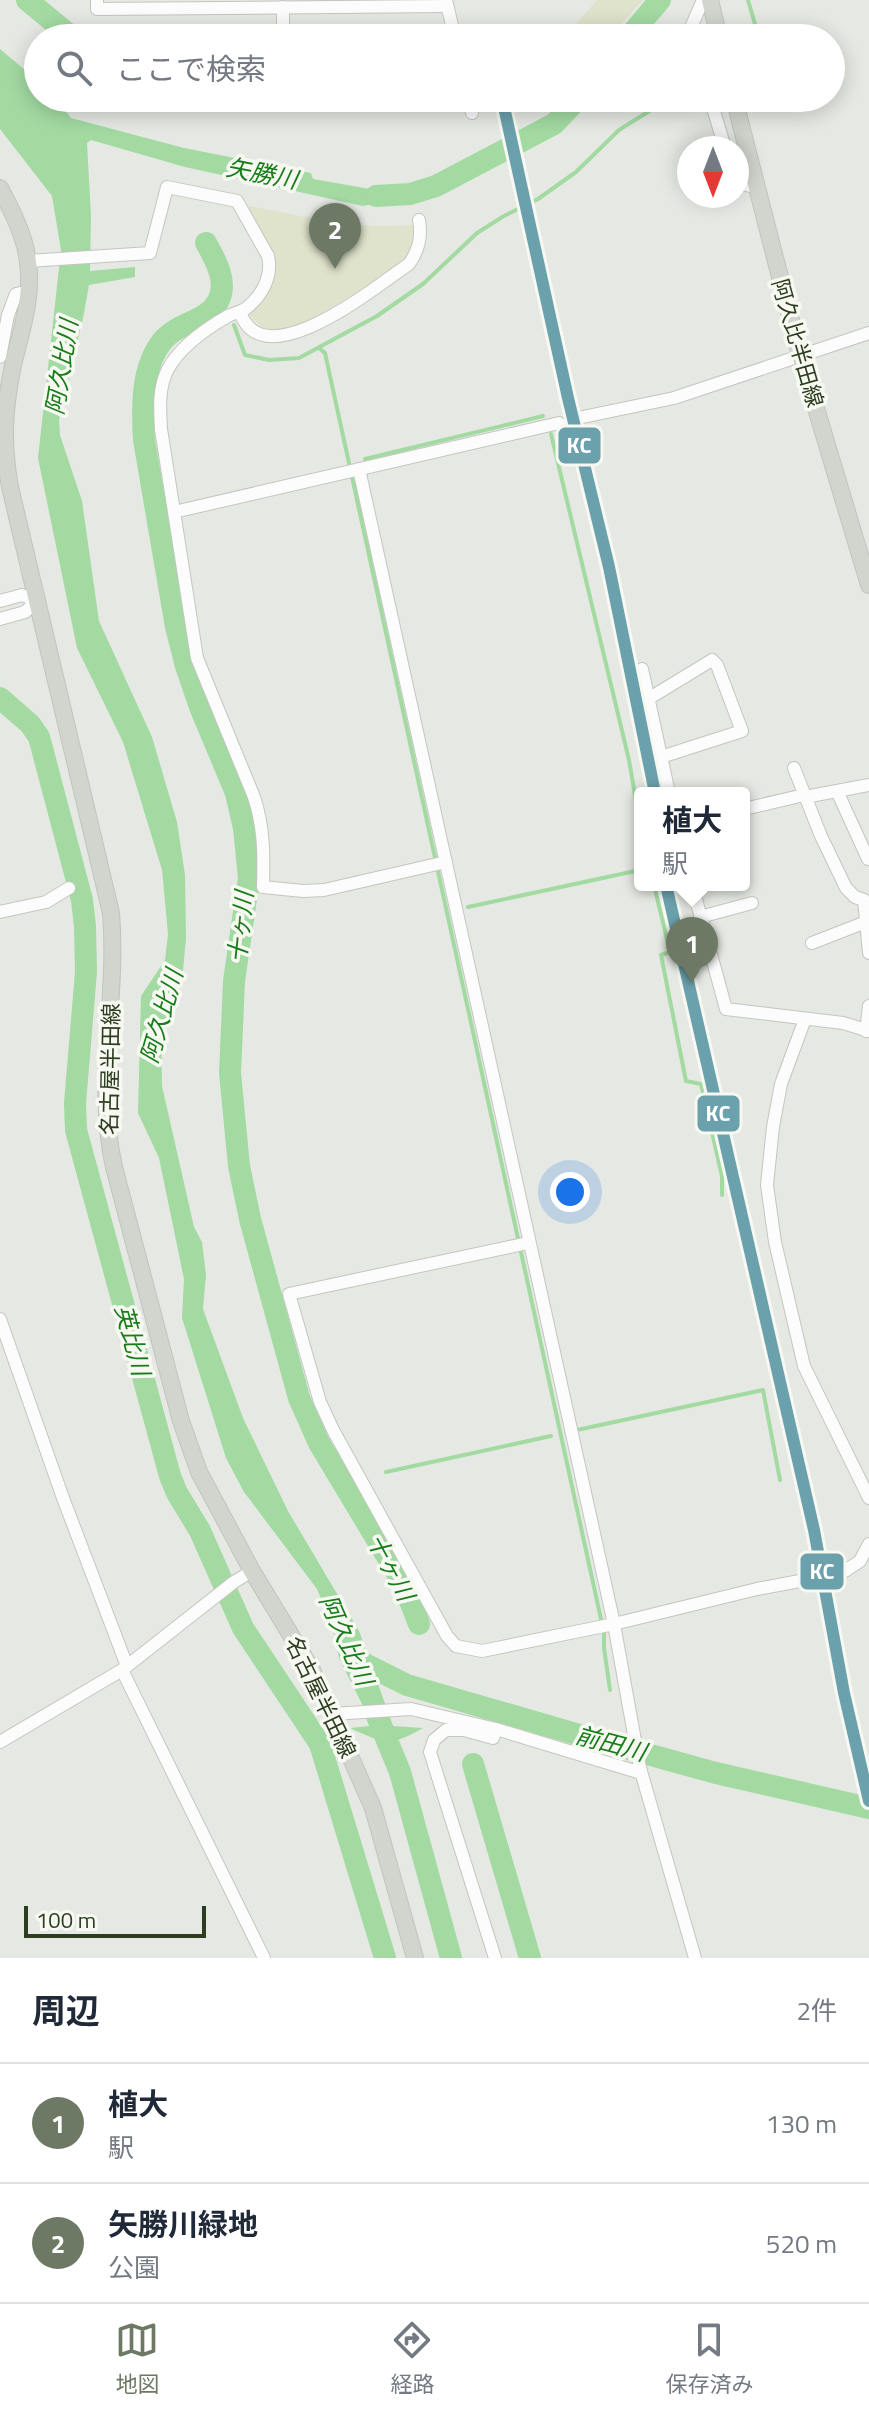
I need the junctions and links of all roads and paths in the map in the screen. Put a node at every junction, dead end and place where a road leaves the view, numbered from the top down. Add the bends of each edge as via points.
1 (97, 0) edge
2 (703, 0) edge
3 (710, 0) edge
4 (352, 3) edge
5 (447, 3) edge
6 (169, 4) edge
7 (286, 5) edge
8 (452, 24) edge
9 (692, 24) edge
10 (716, 24) edge
11 (714, 112) edge
12 (737, 112) edge
13 (721, 136) edge
14 (749, 186) edge
15 (755, 187) junction
16 (0, 188) edge
17 (419, 220) dead end
18 (28, 261) junction
19 (29, 291) junction
20 (240, 312) junction
21 (869, 333) edge
22 (800, 355) junction
23 (0, 357) edge
24 (578, 418) dead end
25 (559, 423) dead end
26 (359, 469) junction
27 (174, 512) junction
28 (869, 585) edge
29 (0, 601) edge
30 (37, 601) junction
31 (0, 619) edge
32 (642, 669) dead end
33 (648, 699) junction
34 (661, 757) junction
35 (794, 768) dead end
36 (869, 785) edge
37 (668, 787) edge
38 (837, 791) junction
39 (805, 796) junction
40 (750, 808) edge
41 (868, 859) edge
42 (446, 862) junction
43 (69, 888) dead end
44 (694, 891) edge
45 (752, 903) dead end
46 (0, 912) edge
47 (700, 917) junction
48 (866, 922) junction
49 (812, 943) dead end
50 (869, 953) edge
51 (869, 1006) edge
52 (805, 1019) junction
53 (868, 1031) edge
54 (528, 1243) junction
55 (0, 1319) edge
56 (869, 1498) edge
57 (869, 1544) edge
58 (252, 1571) junction
59 (845, 1571) tunnel mouth
60 (805, 1580) tunnel mouth
61 (614, 1624) junction
62 (124, 1668) junction
63 (332, 1714) junction
64 (496, 1729) junction
65 (0, 1742) edge
66 (641, 1770) junction
67 (264, 1958) edge
68 (415, 1958) edge
69 (495, 1958) edge
70 (695, 1958) edge

1 - 6 street via 97,9
2 - 9 street
3 - 10 main road
4 - 5 street
4 - 7 street
5 - 8 street
6 - 7 street
11 - 13 street
12 - 15 main road, 阿久比半田線
14 - 15 street
15 - 22 main road, 阿久比半田線
16 - 18 main road, 名古屋半田線
17 - 20 street via 420,242 409,264 306,329 275,337 258,333
18 - 19 main road, 名古屋半田線
18 - 20 street via 150,253 167,187 237,201 271,266 261,292
19 - 23 street via 16,294
19 - 30 main road, 名古屋半田線 via 5,416 4,453
20 - 27 street via 184,348 168,369 160,396 161,429
21 - 22 street
22 - 24 street via 674,398
22 - 28 main road, 阿久比半田線
25 - 26 street
26 - 27 street
26 - 42 street
27 - 42 street via 197,658 261,819 263,887 324,890
29 - 30 street via 22,595
30 - 31 street via 25,612
30 - 58 main road, 名古屋半田線 via 111,913 106,1108 111,1156 181,1421 199,1472
32 - 33 street
33 - 34 street
33 - 34 street via 712,660 742,731
34 - 37 street
35 - 39 street
36 - 38 street
38 - 39 street
38 - 41 street
39 - 40 street
39 - 48 street via 846,888 864,900
42 - 54 street
43 - 46 street via 46,902
44 - 47 street
45 - 47 street
47 - 52 street via 726,1009
48 - 49 street
48 - 50 street
51 - 53 street
52 - 53 street
52 - 56 street via 781,1084 767,1185 804,1366
54 - 61 street
54 - 61 street via 289,1294 333,1430 456,1646 482,1651
55 - 62 street
57 - 59 street via 860,1561
58 - 62 street
58 - 63 main road, 名古屋半田線 via 312,1670
60 - 61 street
61 - 66 street
62 - 65 street
62 - 67 street
63 - 64 street via 411,1709
63 - 68 main road, 名古屋半田線 via 373,1808
64 - 66 street
64 - 69 street via 493,1738 446,1730 430,1752
66 - 70 street

